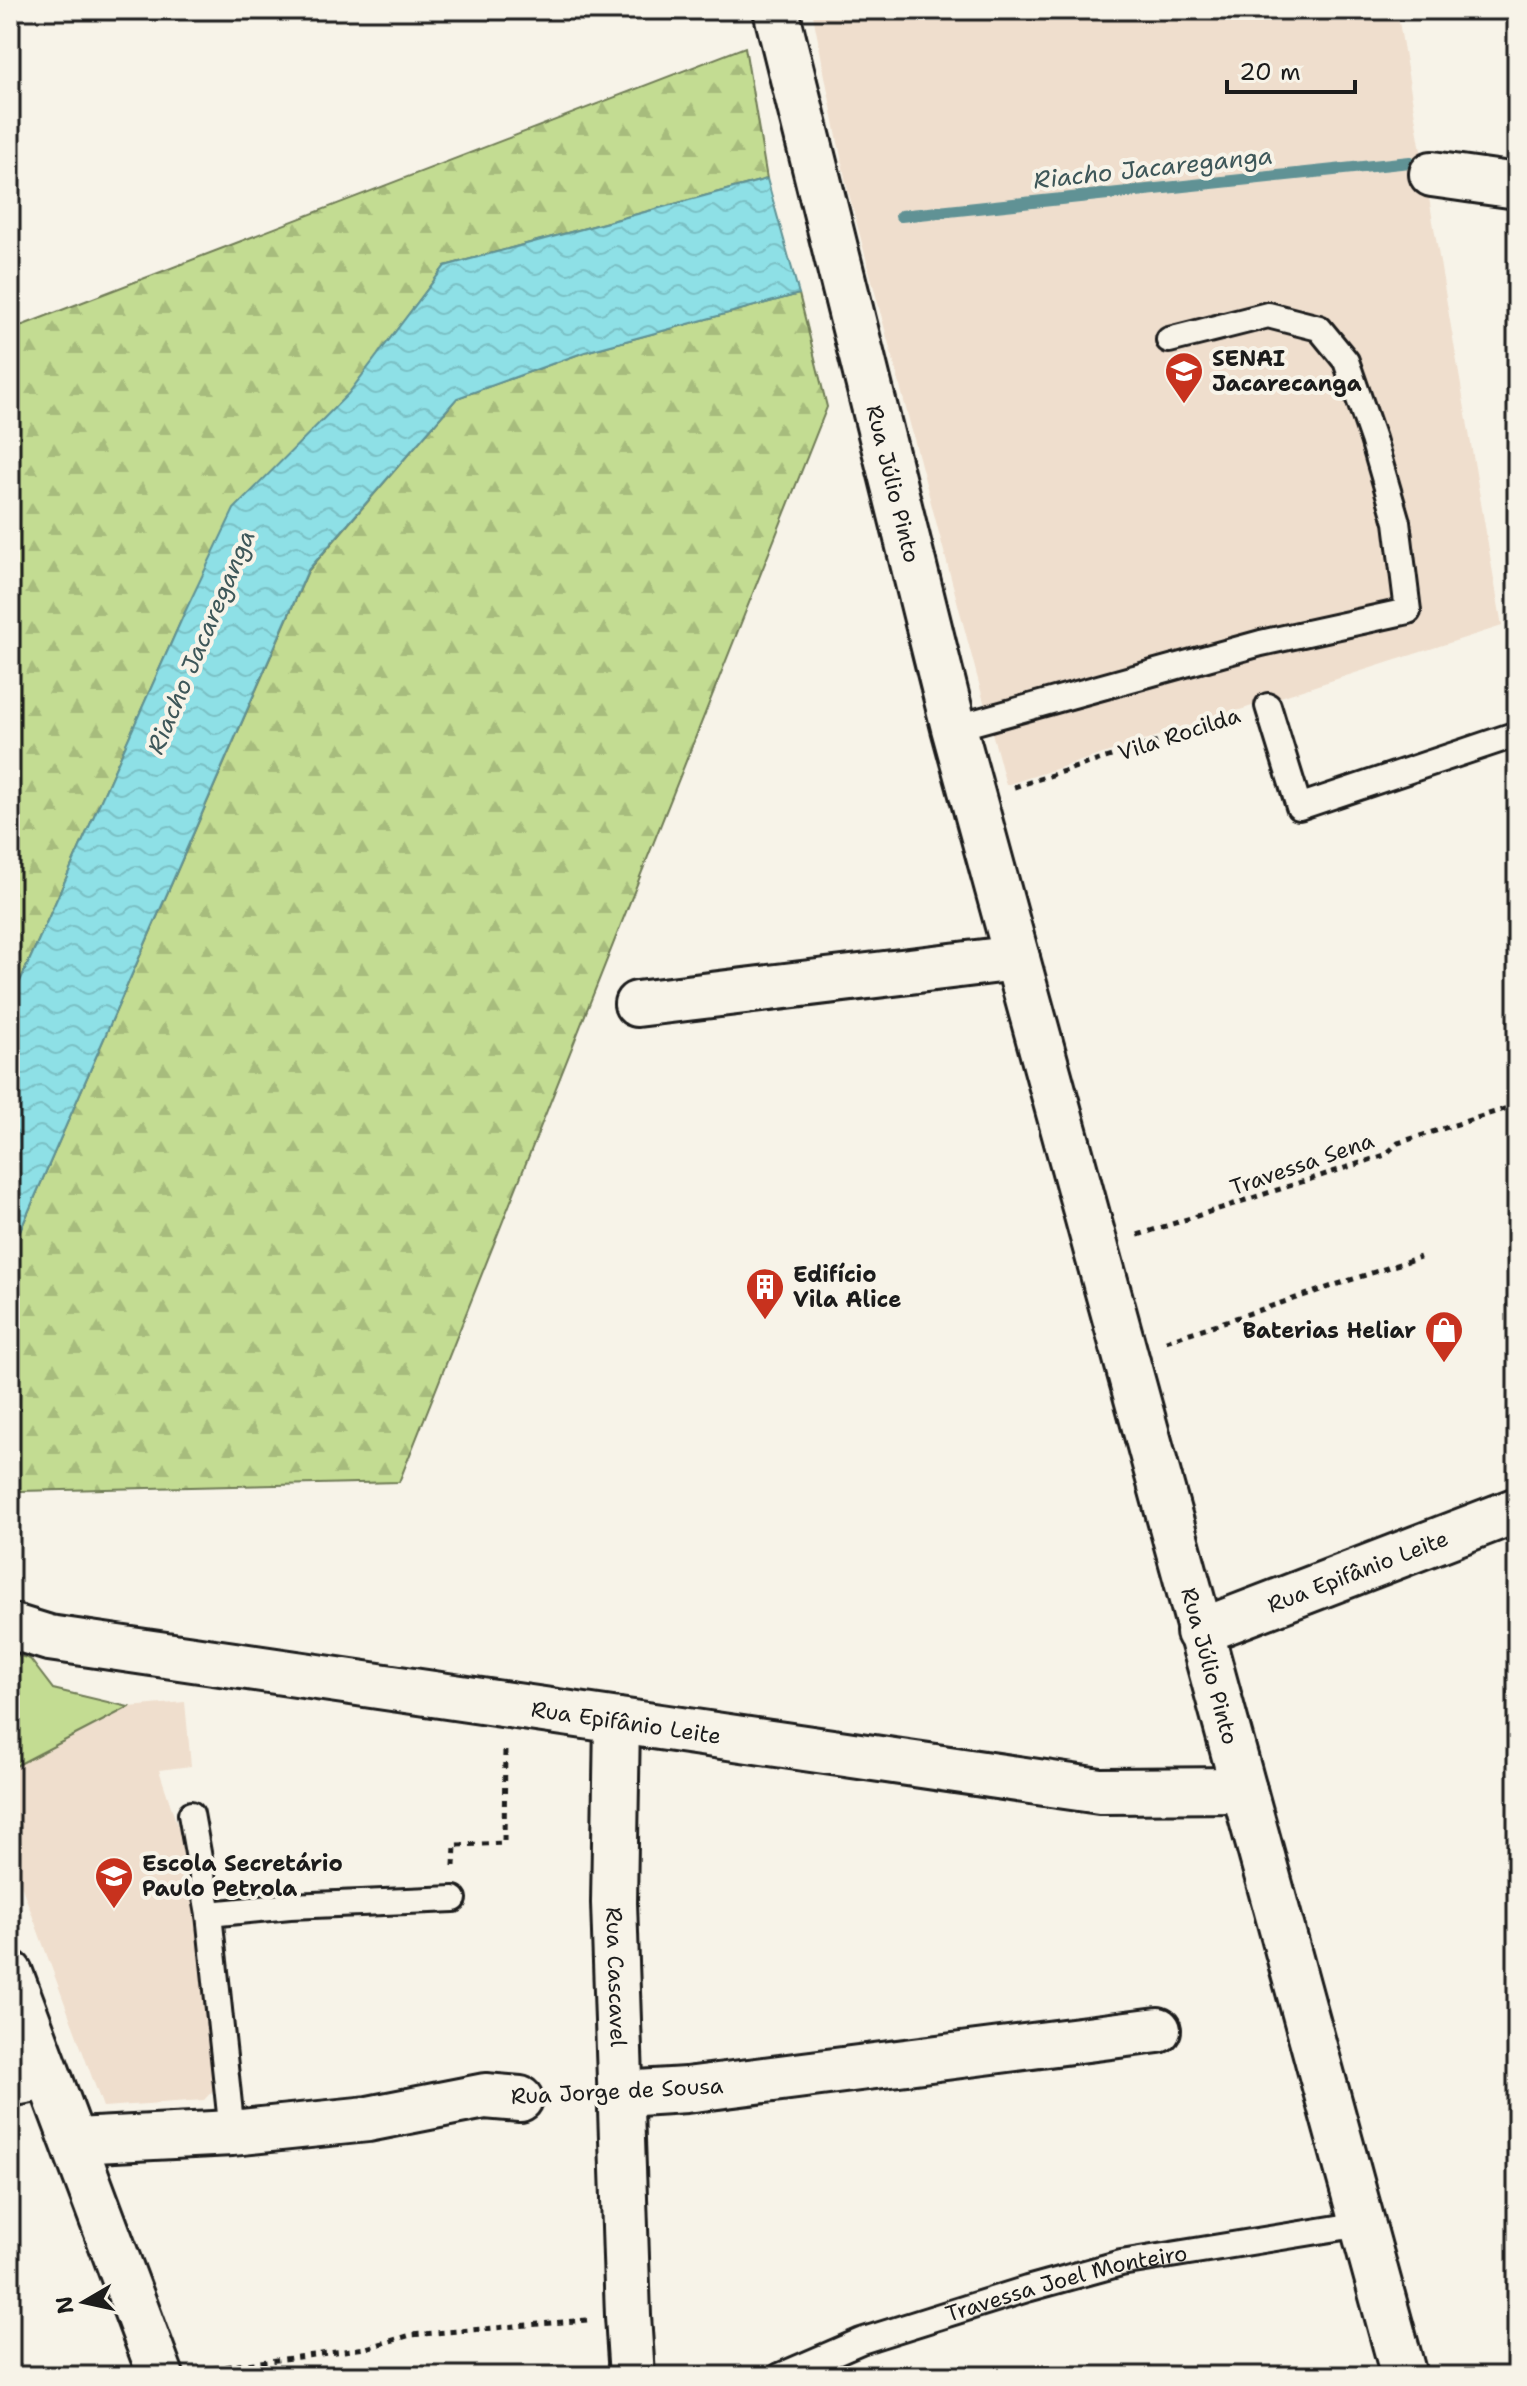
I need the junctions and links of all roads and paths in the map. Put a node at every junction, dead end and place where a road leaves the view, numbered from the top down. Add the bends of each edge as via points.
1 (776, 10) edge
2 (1432, 174) dead end
3 (1517, 186) edge
4 (1169, 340) dead end
5 (1268, 706) joint
6 (954, 728) junction
7 (1517, 734) edge
8 (999, 792) dead end
9 (1003, 959) junction
10 (637, 1004) dead end
11 (1517, 1105) edge
12 (1096, 1250) junction
13 (1420, 1257) dead end
14 (1124, 1355) junction
15 (1517, 1510) edge
16 (10, 1626) edge
17 (1199, 1632) junction
18 (505, 1705) junction
19 (617, 1721) junction
20 (1244, 1790) junction
21 (191, 1814) dead end
22 (454, 1899) joint
23 (209, 1914) junction
24 (10, 1973) edge
25 (1158, 2030) dead end
26 (29, 2081) edge
27 (622, 2094) junction
28 (520, 2099) dead end
29 (232, 2133) junction
30 (75, 2141) junction
31 (1362, 2224) junction
32 (628, 2316) junction
33 (161, 2376) edge
34 (632, 2376) edge
35 (780, 2376) edge
36 (1404, 2376) edge

1 - 6 street, Rua Júlio Pinto
2 - 3 street
4 - 6 lane via 1268,315 1319,328 1346,361 1373,439 1397,522 1408,611 1261,643
5 - 7 lane, Vila Rocilda via 1299,807
5 - 8 path, Vila Rocilda
6 - 9 street, Rua Júlio Pinto
9 - 10 street
9 - 12 street, Rua Júlio Pinto
11 - 12 path, Travessa Sena via 1398,1143 1385,1155
12 - 14 street, Rua Júlio Pinto
13 - 14 path
14 - 17 street, Rua Júlio Pinto
15 - 17 street, Rua Epifânio Leite
16 - 18 street, Rua Epifânio Leite via 49,1638
17 - 20 street, Rua Júlio Pinto
18 - 19 street, Rua Epifânio Leite
18 - 22 path via 504,1843 455,1845
19 - 20 street, Rua Epifânio Leite via 1100,1791
19 - 27 street, Rua Cascavel via 614,1903
20 - 31 street, Rua Júlio Pinto
21 - 23 lane
22 - 23 lane
23 - 29 lane
24 - 26 street
25 - 27 street, Rua Jorge de Sousa
26 - 30 street
27 - 32 street, Rua Cascavel
28 - 29 street, Rua Jorge de Sousa via 485,2096 368,2119
29 - 30 street, Rua Jorge de Sousa
30 - 33 street
31 - 35 lane, Travessa Joel Monteiro via 1121,2263 861,2341
31 - 36 street, Rua Júlio Pinto
32 - 33 path via 411,2335 366,2348
32 - 34 street, Rua Cascavel

